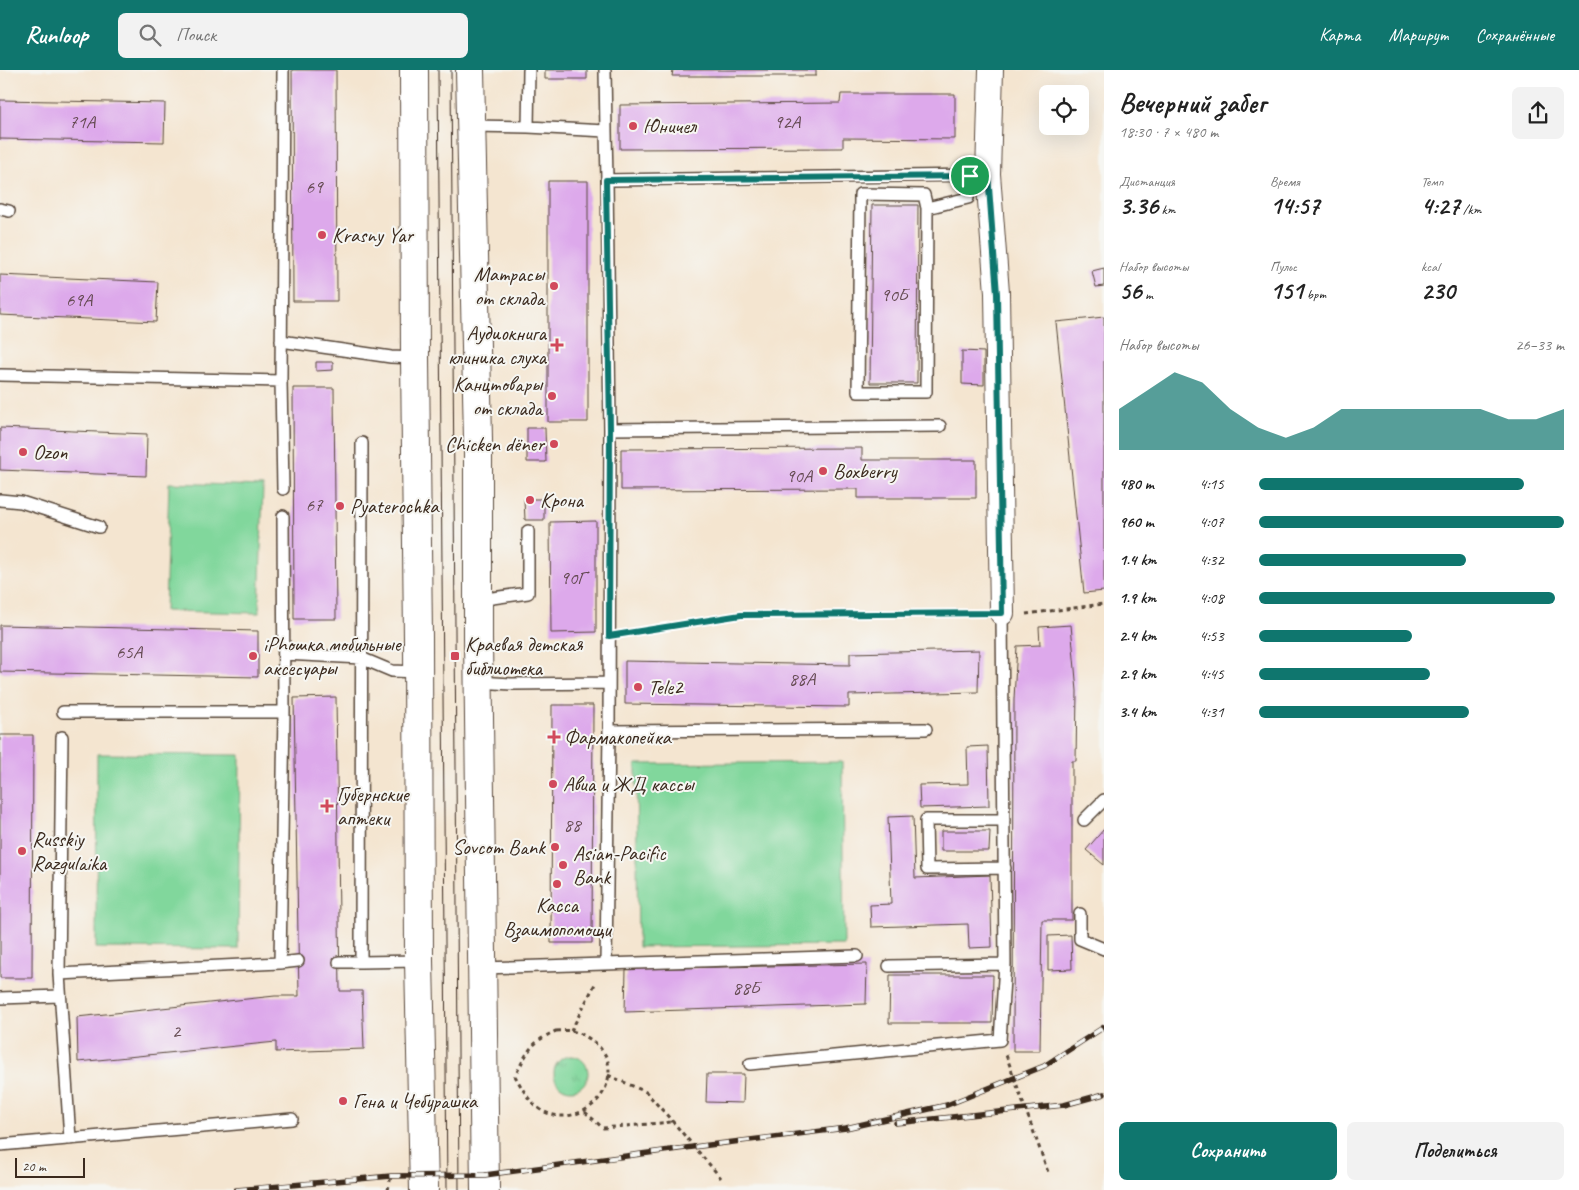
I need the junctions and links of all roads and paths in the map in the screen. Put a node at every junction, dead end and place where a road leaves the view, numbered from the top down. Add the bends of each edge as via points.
1 (283, 70) edge
2 (414, 70) edge
3 (470, 70) edge
4 (529, 70) edge
5 (605, 70) edge
6 (991, 70) edge
7 (470, 126) junction
8 (528, 127) junction
9 (606, 131) junction
10 (979, 175) junction
11 (606, 180) junction
12 (927, 208) junction
13 (281, 341) junction
14 (414, 358) junction
15 (0, 375) edge
16 (281, 381) junction
17 (940, 426) dead end
18 (610, 429) junction
19 (362, 443) dead end
20 (283, 489) dead end
21 (0, 500) edge
22 (283, 516) dead end
23 (99, 527) dead end
24 (528, 531) dead end
25 (478, 600) junction
26 (1104, 604) edge
27 (1002, 613) junction
28 (609, 636) junction
29 (284, 654) junction
30 (361, 658) junction
31 (418, 672) junction
32 (479, 682) junction
33 (609, 683) junction
34 (63, 712) dead end
35 (284, 712) junction
36 (926, 729) dead end
37 (610, 731) junction
38 (62, 738) dead end
39 (1104, 800) edge
40 (1004, 820) junction
41 (1084, 820) dead end
42 (1005, 868) junction
43 (1080, 914) dead end
44 (1104, 949) edge
45 (857, 956) dead end
46 (298, 961) dead end
47 (419, 961) junction
48 (340, 962) dead end
49 (361, 962) junction
50 (280, 963) junction
51 (606, 964) junction
52 (1005, 964) junction
53 (889, 966) dead end
54 (482, 968) junction
55 (59, 974) junction
56 (60, 996) junction
57 (0, 998) edge
58 (571, 1031) junction
59 (1000, 1040) junction
60 (750, 1064) dead end
61 (608, 1075) junction
62 (585, 1112) junction
63 (292, 1119) dead end
64 (673, 1122) junction
65 (70, 1139) junction
66 (0, 1145) edge
67 (1048, 1172) dead end
68 (392, 1176) dead end
69 (721, 1178) dead end
70 (388, 1190) edge
71 (424, 1190) edge
72 (485, 1190) edge

1 - 13 lane
2 - 14 highway
3 - 7 highway
4 - 8 lane
5 - 9 lane
6 - 10 street
7 - 8 lane
7 - 25 highway via 478,439
8 - 9 lane
9 - 11 lane
10 - 11 lane
10 - 12 lane via 968,198
10 - 27 street via 997,294
11 - 18 lane
12 - 12 lane via 926,392 858,392 860,194 924,195
13 - 14 lane
13 - 16 lane
14 - 31 highway
15 - 16 lane
16 - 20 lane
17 - 18 lane
18 - 28 lane
19 - 30 lane
21 - 23 lane via 21,502
22 - 29 lane
24 - 25 lane via 528,593
25 - 32 highway
26 - 27 path via 1038,613
27 - 28 path via 741,615
27 - 40 lane
28 - 33 lane
29 - 30 lane
29 - 35 lane
30 - 31 lane via 392,671
30 - 49 lane
31 - 47 highway
32 - 33 lane
32 - 54 highway
33 - 37 lane
34 - 35 lane
35 - 50 lane
36 - 37 lane
37 - 51 lane
38 - 55 lane
39 - 41 lane
40 - 42 lane
40 - 42 lane via 926,820 926,830 927,869
42 - 52 lane
43 - 44 lane via 1080,939
45 - 51 lane
46 - 50 lane
47 - 49 lane
47 - 71 highway
48 - 49 lane
50 - 55 lane
51 - 54 lane
51 - 58 path
52 - 53 lane
52 - 59 lane
54 - 72 highway
55 - 56 lane
56 - 57 lane
56 - 65 lane
58 - 61 path via 582,1034 601,1050 608,1061
58 - 62 path via 542,1037 530,1047 515,1076 532,1102 543,1111 557,1116
59 - 60 lane
59 - 67 path
61 - 62 path via 602,1096
61 - 64 path via 646,1092
62 - 64 path via 603,1128
63 - 65 lane
64 - 69 path
65 - 66 lane
68 - 70 path

